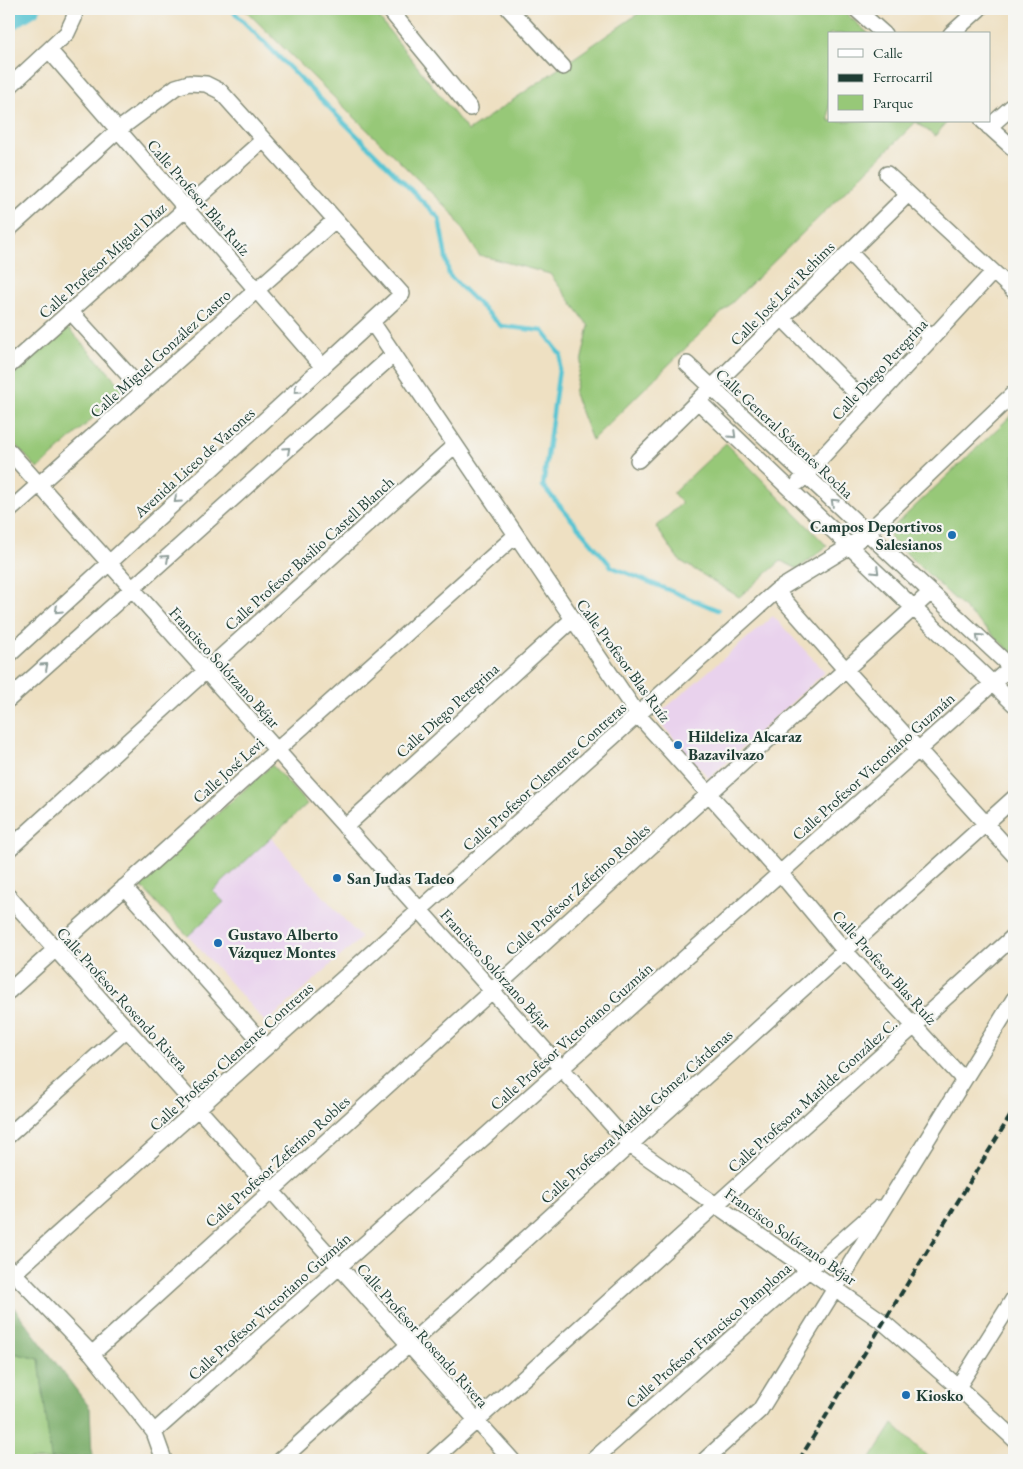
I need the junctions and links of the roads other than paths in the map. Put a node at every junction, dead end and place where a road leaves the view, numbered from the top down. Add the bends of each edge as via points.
1 (75, 9) edge
2 (389, 9) edge
3 (509, 9) edge
4 (856, 9) edge
5 (979, 9) edge
6 (882, 32) edge
7 (953, 32) edge
8 (49, 50) junction
9 (563, 68) dead end
10 (9, 87) edge
11 (1014, 105) edge
12 (470, 108) dead end
13 (990, 121) edge
14 (986, 124) edge
15 (118, 130) junction
16 (263, 140) junction
17 (1014, 149) edge
18 (888, 174) dead end
19 (908, 194) junction
20 (186, 208) junction
21 (335, 220) junction
22 (9, 229) edge
23 (849, 252) junction
24 (993, 272) junction
25 (256, 290) junction
26 (1014, 291) edge
27 (70, 311) junction
28 (782, 318) junction
29 (372, 322) junction
30 (931, 338) junction
31 (394, 355) junction
32 (687, 364) dead end
33 (9, 366) edge
34 (323, 367) junction
35 (711, 388) junction
36 (143, 392) junction
37 (1014, 393) edge
38 (698, 401) junction
39 (869, 406) junction
40 (454, 445) junction
41 (9, 452) edge
42 (638, 460) dead end
43 (805, 475) junction
44 (38, 485) junction
45 (791, 490) junction
46 (9, 511) edge
47 (867, 533) junction
48 (516, 535) junction
49 (850, 546) junction
50 (109, 563) junction
51 (132, 589) junction
52 (776, 591) junction
53 (931, 592) junction
54 (913, 607) junction
55 (573, 619) junction
56 (9, 655) edge
57 (1012, 668) edge
58 (845, 669) junction
59 (205, 671) junction
60 (992, 683) junction
61 (9, 699) edge
62 (1014, 704) edge
63 (638, 715) junction
64 (276, 750) junction
65 (918, 750) junction
66 (709, 793) junction
67 (1014, 798) edge
68 (985, 824) junction
69 (346, 827) junction
70 (9, 849) edge
71 (1014, 855) edge
72 (780, 873) junction
73 (124, 887) junction
74 (9, 897) edge
75 (420, 910) junction
76 (1014, 936) edge
77 (55, 949) junction
78 (845, 951) junction
79 (491, 990) junction
80 (9, 991) edge
81 (1014, 998) edge
82 (914, 1027) junction
83 (127, 1029) junction
84 (266, 1047) junction
85 (561, 1068) junction
86 (964, 1080) junction
87 (198, 1108) junction
88 (9, 1135) edge
89 (630, 1145) junction
90 (271, 1190) junction
91 (892, 1197) junction
92 (716, 1205) junction
93 (339, 1267) junction
94 (11, 1271) edge
95 (808, 1271) junction
96 (835, 1289) junction
97 (1014, 1298) edge
98 (409, 1345) junction
99 (92, 1354) junction
100 (958, 1387) junction
101 (476, 1421) junction
102 (154, 1432) junction
103 (1014, 1438) edge
104 (164, 1460) edge
105 (281, 1460) edge
106 (433, 1460) edge
107 (512, 1460) edge
108 (593, 1460) edge
109 (705, 1460) edge

1 - 8 street via 67,33
2 - 12 street
3 - 9 street
4 - 6 street
5 - 7 street
8 - 10 street
8 - 15 street, Calle Profesor Blas Ruíz
11 - 13 street
14 - 17 street
15 - 16 street via 176,87 189,82 206,84 220,91
15 - 20 street, Calle Profesor Blas Ruíz
15 - 22 street
16 - 20 street, Calle Profesor Miguel Díaz
16 - 21 street
18 - 19 street
19 - 23 street, Calle José Levi Rehims
19 - 24 street
20 - 25 street, Calle Profesor Blas Ruíz
20 - 27 street, Calle Profesor Miguel Díaz
21 - 25 street, Calle Miguel González Castro
21 - 29 street, Avenida Liceo de Varones via 402,294
23 - 28 street, Calle José Levi Rehims
23 - 30 street
24 - 26 street
24 - 30 street, Calle Diego Peregrina
25 - 34 street, Calle Profesor Blas Ruíz
25 - 36 street, Calle Miguel González Castro
27 - 33 street, Calle Profesor Miguel Díaz
27 - 36 street
28 - 35 street, Calle José Levi Rehims
28 - 39 street
29 - 31 street, Calle Profesor Blas Ruíz
29 - 34 street, Avenida Liceo de Varones
30 - 39 street, Calle Diego Peregrina
31 - 40 street, Calle Profesor Blas Ruíz
51 -> 31 street
32 - 35 street, Calle General Sóstenes Rocha
34 -> 50 street, Avenida Liceo de Varones
35 - 38 street, Calle José Levi Rehims
35 - 43 street, Calle General Sóstenes Rocha
36 - 44 street, Calle Miguel González Castro
37 - 47 street, Calle Profesor Clemente Contreras
38 - 42 street, Calle José Levi Rehims
38 -> 45 street
39 - 43 street, Calle Diego Peregrina
40 - 48 street, Calle Profesor Blas Ruíz
40 - 59 street, Calle Profesor Basilio Castell Blanch
41 - 44 street, Francisco Solórzano Béjar
43 - 45 street, Calle Diego Peregrina
47 -> 43 street, Calle General Sóstenes Rocha
44 - 46 street, Calle Miguel González Castro
44 - 50 street, Francisco Solórzano Béjar
45 - 49 street
47 - 49 street, Calle Profesor Clemente Contreras
47 - 53 street, Calle General Sóstenes Rocha
48 - 55 street, Calle Profesor Blas Ruíz
48 - 64 street, Calle José Levi
49 - 52 street, Calle Profesor Clemente Contreras
49 -> 54 street
50 - 51 street, Francisco Solórzano Béjar
50 -> 56 street, Avenida Liceo de Varones
51 - 59 street, Francisco Solórzano Béjar
61 -> 51 street
52 - 58 street
52 - 63 street, Calle Profesor Clemente Contreras
53 - 54 street, Calle Profesor Zeferino Robles
57 -> 53 street, Calle General Sóstenes Rocha
54 - 58 street, Calle Profesor Zeferino Robles
54 - 60 street
55 - 63 street, Calle Profesor Blas Ruíz
55 - 69 street, Calle Diego Peregrina
57 - 60 street, Calle Profesor Victoriano Guzmán
58 - 65 street
58 - 66 street, Calle Profesor Zeferino Robles
59 - 64 street, Francisco Solórzano Béjar
59 - 70 street, Calle Profesor Basilio Castell Blanch
60 - 62 street
60 - 65 street, Calle Profesor Victoriano Guzmán
63 - 66 street, Calle Profesor Blas Ruíz
63 - 75 street, Calle Profesor Clemente Contreras
64 - 69 street, Francisco Solórzano Béjar
64 - 73 street, Calle José Levi
65 - 68 street
65 - 72 street, Calle Profesor Victoriano Guzmán
66 - 72 street, Calle Profesor Blas Ruíz
66 - 79 street, Calle Profesor Zeferino Robles
67 - 68 street, Calle Profesora Matilde Gómez Cárdenas
68 - 71 street
68 - 78 street, Calle Profesora Matilde Gómez Cárdenas
69 - 75 street, Francisco Solórzano Béjar
72 - 78 street, Calle Profesor Blas Ruíz
72 - 85 street, Calle Profesor Victoriano Guzmán
73 - 77 street, Calle José Levi
73 - 84 street
74 - 77 street, Calle Profesor Rosendo Rivera
75 - 79 street, Francisco Solórzano Béjar
75 - 84 street, Calle Profesor Clemente Contreras
76 - 82 street, Calle Profesora Matilde González C.
77 - 80 street, Calle José Levi
77 - 83 street, Calle Profesor Rosendo Rivera
78 - 82 street, Calle Profesor Blas Ruíz
78 - 89 street, Calle Profesora Matilde Gómez Cárdenas
79 - 85 street, Francisco Solórzano Béjar
79 - 90 street, Calle Profesor Zeferino Robles
81 - 86 street
82 - 86 street, Calle Profesor Blas Ruíz
82 - 92 street, Calle Profesora Matilde González C.
83 - 87 street, Calle Profesor Rosendo Rivera
83 - 88 street
84 - 87 street, Calle Profesor Clemente Contreras
85 - 89 street, Francisco Solórzano Béjar
85 - 93 street, Calle Profesor Victoriano Guzmán
86 - 91 street
87 - 90 street, Calle Profesor Rosendo Rivera
87 - 94 street, Calle Profesor Clemente Contreras
89 - 92 street, Francisco Solórzano Béjar
89 - 98 street, Calle Profesora Matilde Gómez Cárdenas
90 - 93 street, Calle Profesor Rosendo Rivera
90 - 99 street, Calle Profesor Zeferino Robles
91 - 95 street, Calle Profesor Francisco Pamplona
91 - 96 street
92 - 95 street, Francisco Solórzano Béjar
92 - 101 street, Calle Profesora Matilde González C.
93 - 98 street, Calle Profesor Rosendo Rivera
93 - 102 street, Calle Profesor Victoriano Guzmán
94 - 99 street
95 - 96 street, Francisco Solórzano Béjar
95 - 108 street, Calle Profesor Francisco Pamplona
96 - 100 street, Francisco Solórzano Béjar via 883,1322
96 - 109 street via 760,1410
97 - 100 street
98 - 101 street, Calle Profesor Rosendo Rivera
98 - 105 street, Calle Profesora Matilde Gómez Cárdenas
99 - 102 street
100 - 103 street, Francisco Solórzano Béjar
101 - 106 street, Calle Profesora Matilde González C.
101 - 107 street, Calle Profesor Rosendo Rivera
102 - 104 street

